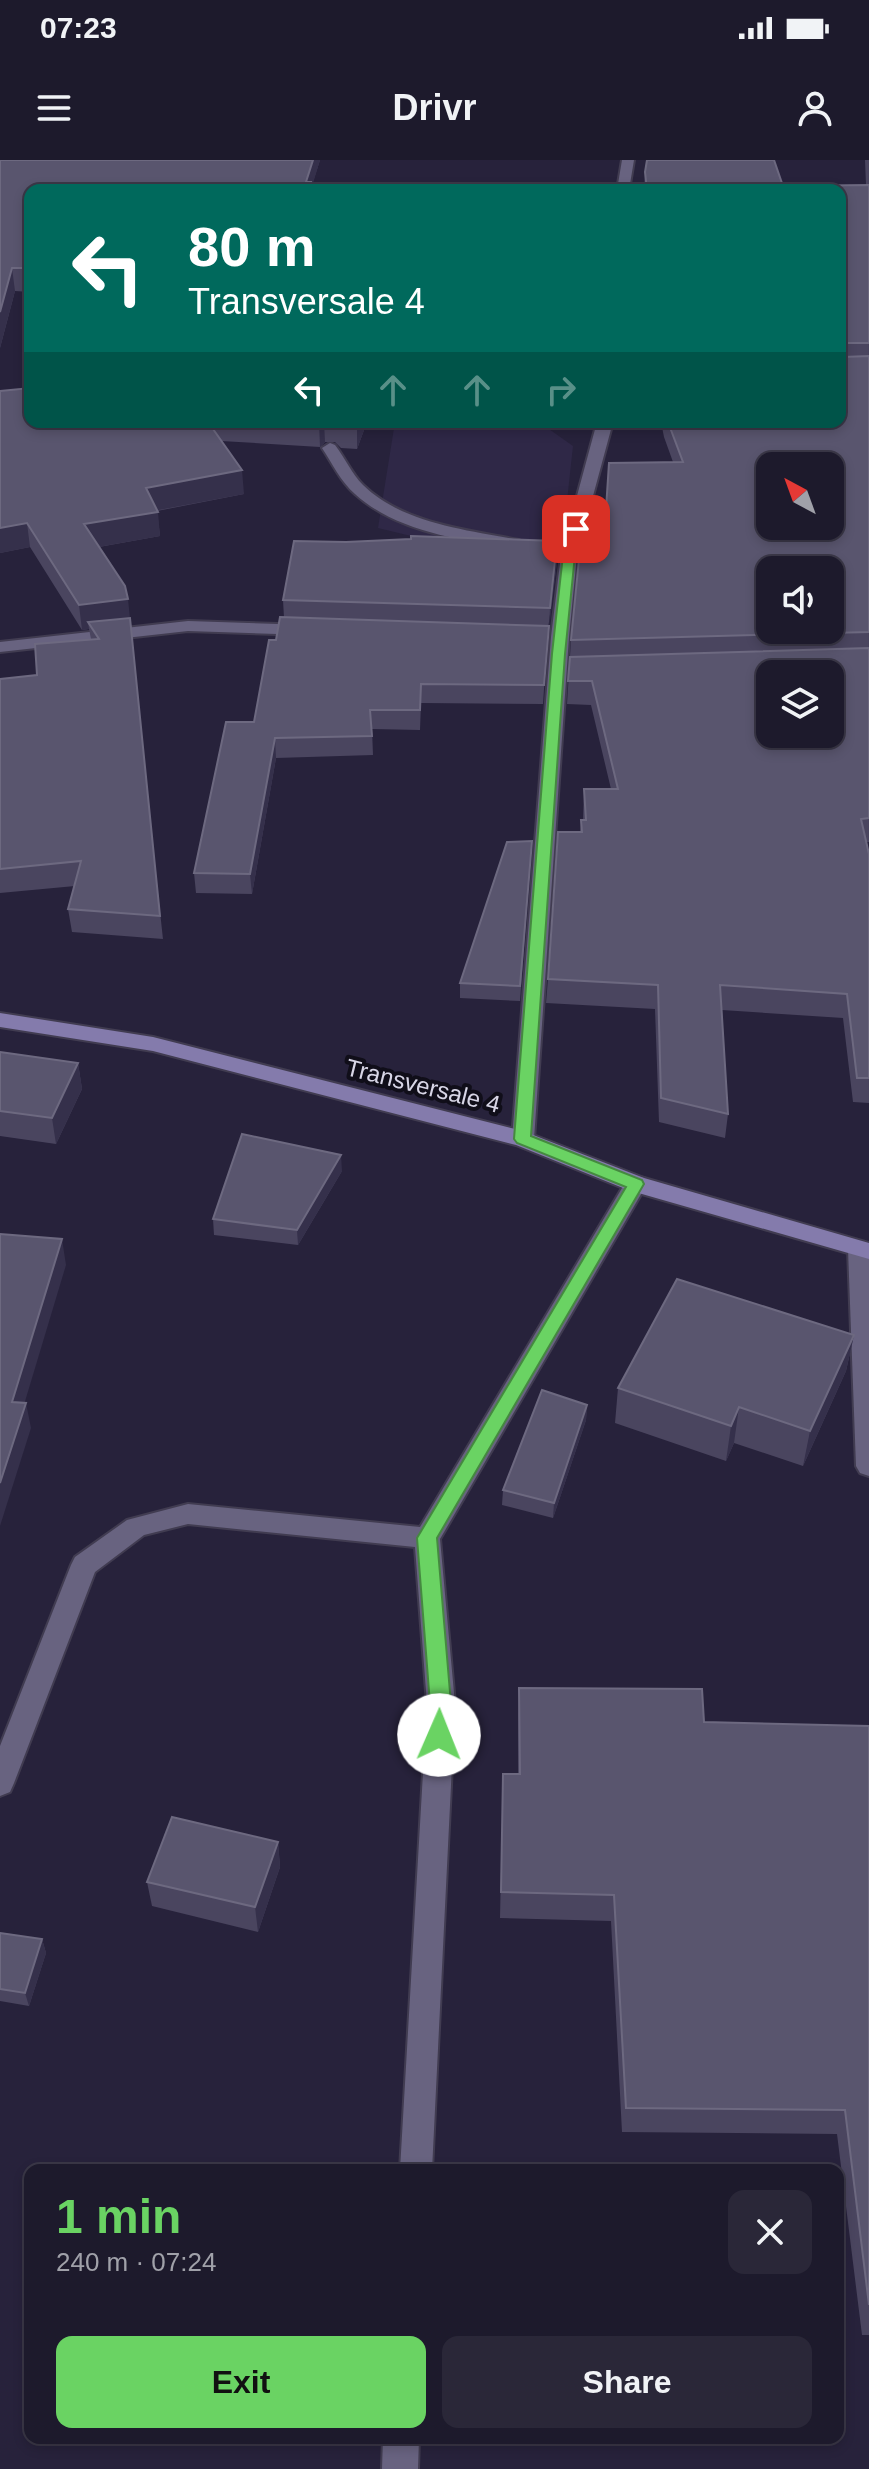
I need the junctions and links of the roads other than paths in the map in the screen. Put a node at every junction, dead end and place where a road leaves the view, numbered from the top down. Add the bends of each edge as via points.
1 (628, 160) edge
2 (624, 184) edge
3 (603, 428) edge
4 (330, 448) dead end
5 (554, 552) junction
6 (327, 630) edge
7 (0, 647) edge
8 (0, 1020) edge
9 (523, 1139) junction
10 (636, 1184) junction
11 (864, 1250) edge
12 (869, 1466) edge
13 (427, 1538) junction
14 (0, 1783) edge
15 (416, 2164) edge
16 (401, 2444) edge
17 (400, 2469) edge

1 - 2 street
3 - 5 street
4 - 5 street via 359,490 390,509 433,527
5 - 9 street via 552,636 565,672
6 - 7 street via 188,626
8 - 9 main road, Transversale 4 via 153,1044
9 - 10 main road, Transversale 4
10 - 11 main road, Transversale 4
10 - 13 street
11 - 12 street
13 - 14 street via 188,1514 136,1527 84,1565
13 - 15 street via 441,1704
16 - 17 street

